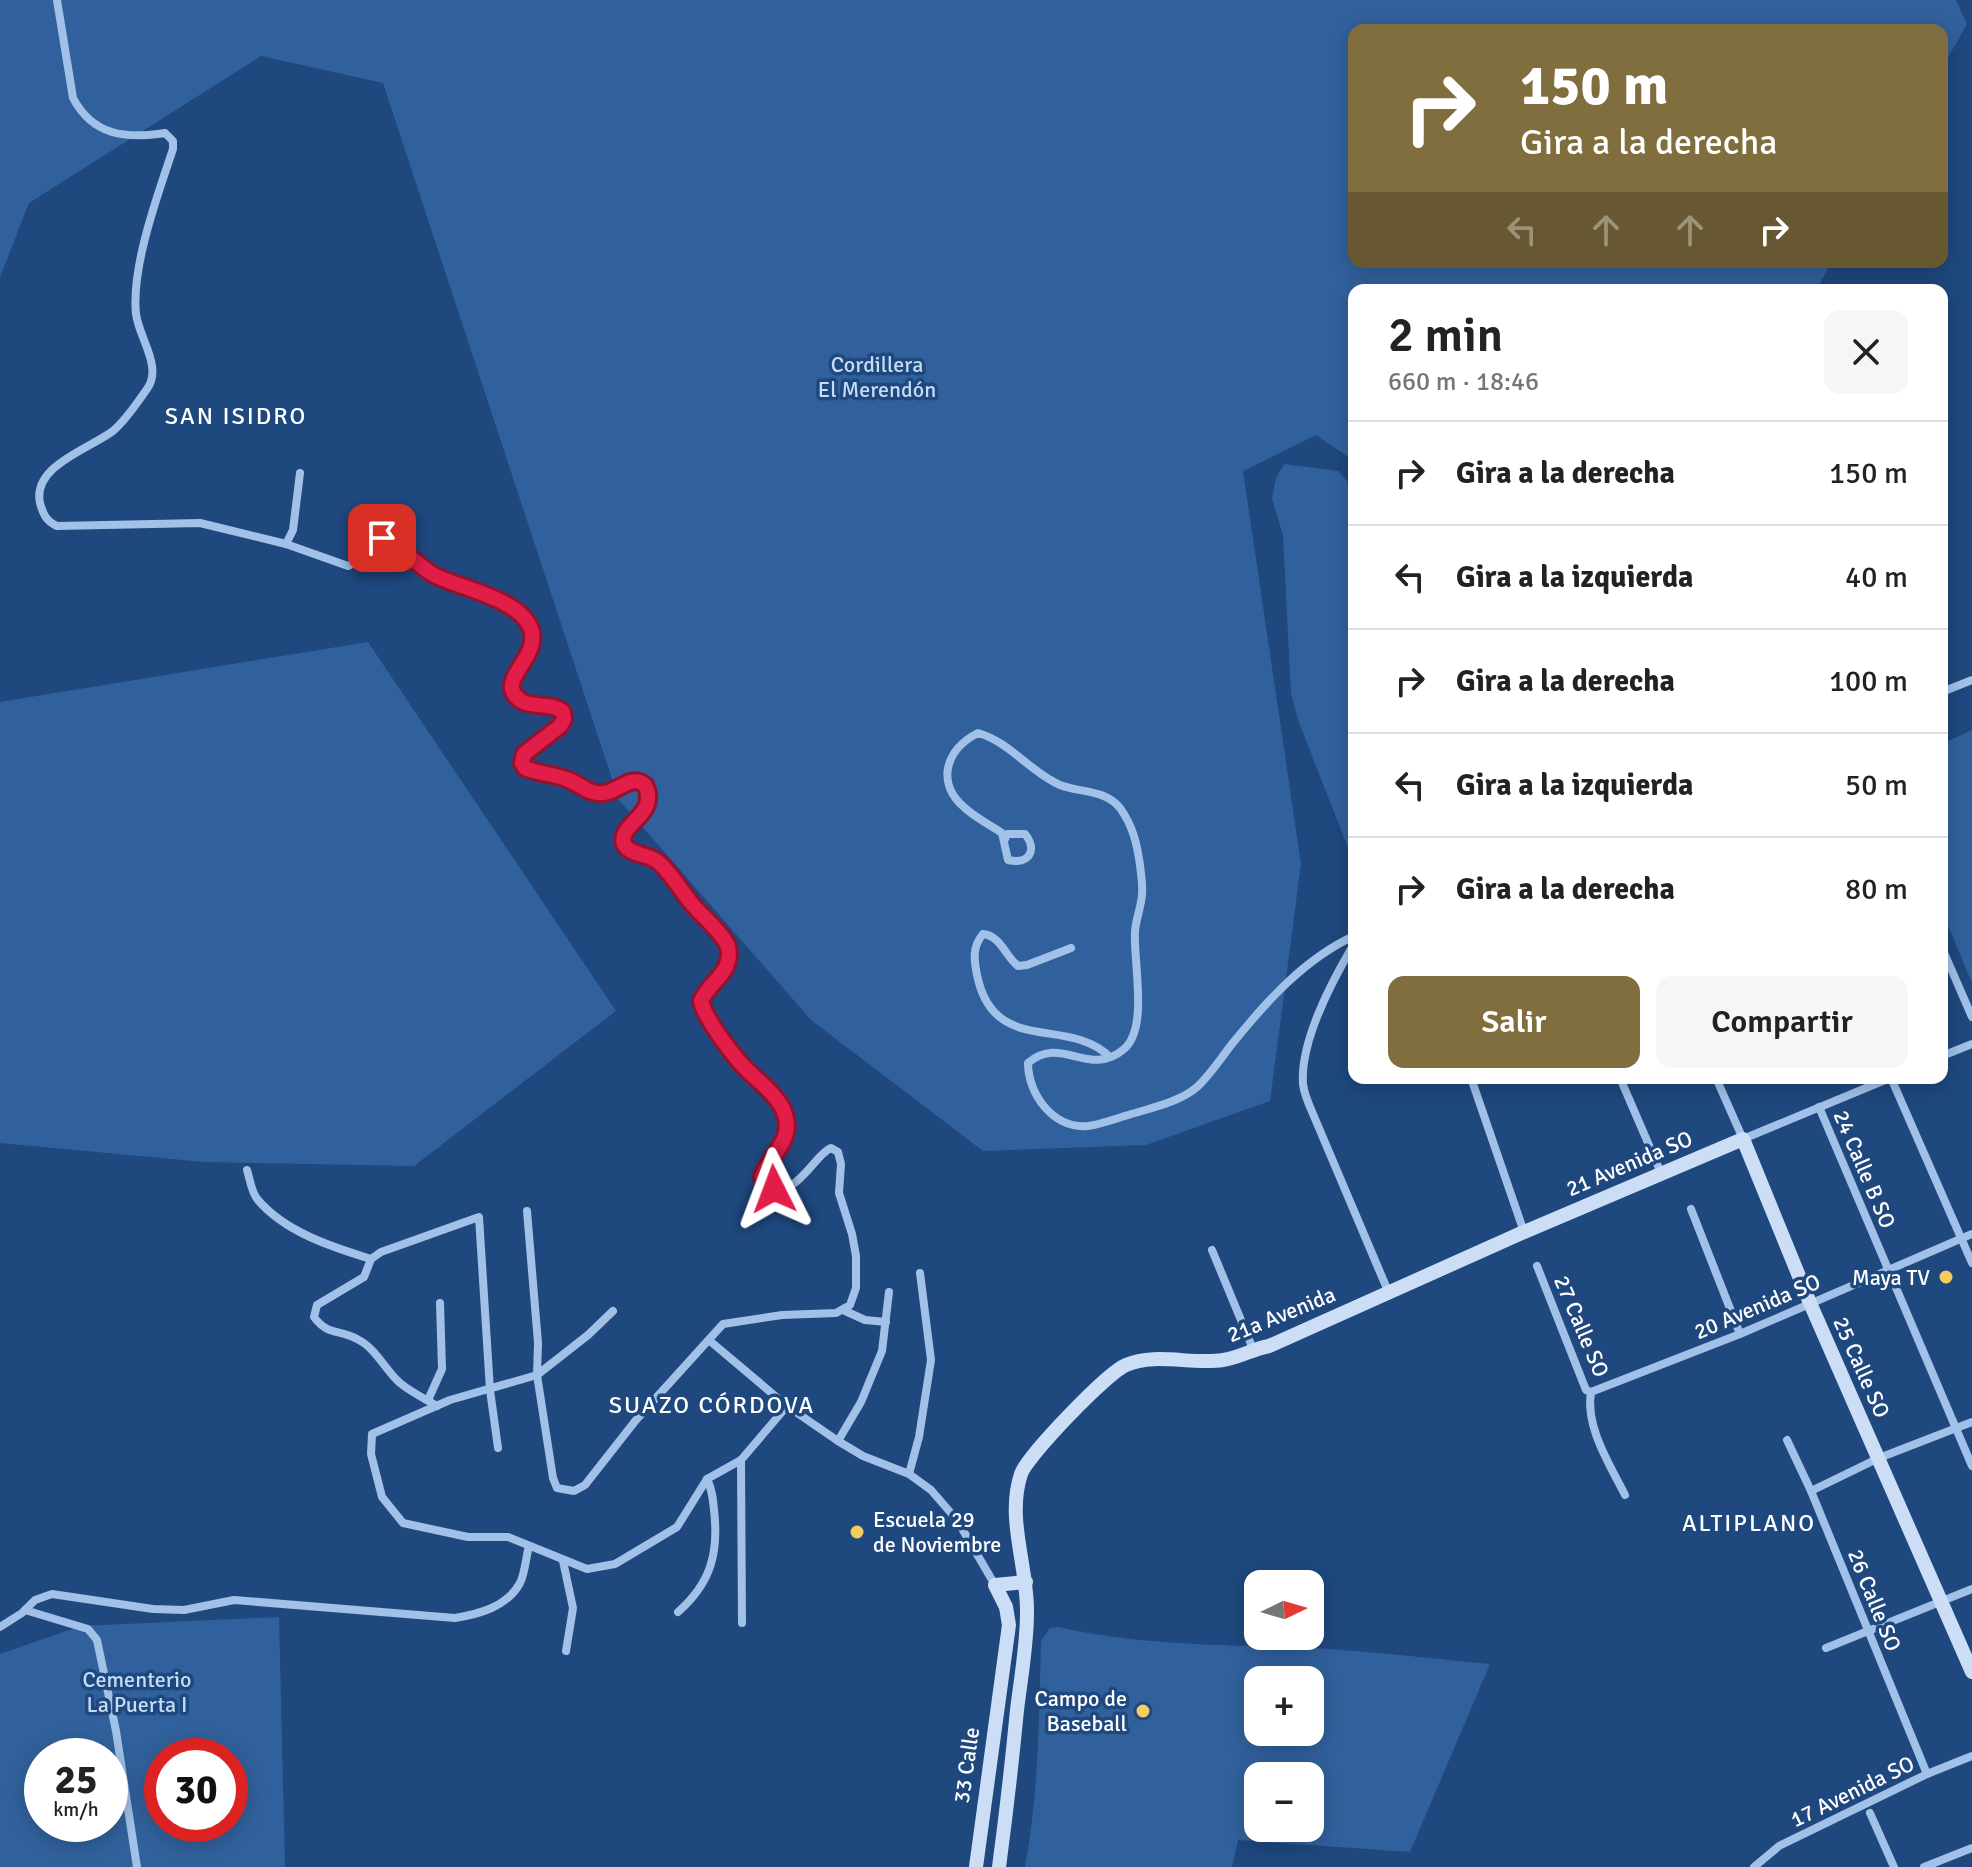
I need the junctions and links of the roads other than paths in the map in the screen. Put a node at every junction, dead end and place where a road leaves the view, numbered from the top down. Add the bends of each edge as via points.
1 (57, 0) edge
2 (300, 473) dead end
3 (286, 544) junction
4 (1972, 680) edge
5 (1948, 690) edge
6 (1005, 839) dead end
7 (1348, 939) edge
8 (1071, 948) dead end
9 (1348, 955) edge
10 (1948, 962) edge
11 (1972, 1017) edge
12 (1972, 1044) edge
13 (1948, 1054) edge
14 (1110, 1057) junction
15 (1473, 1084) edge
16 (1623, 1084) edge
17 (1719, 1084) edge
18 (1875, 1084) edge
19 (1893, 1084) edge
20 (1819, 1107) junction
21 (1743, 1139) junction
22 (247, 1170) dead end
23 (1661, 1173) junction
24 (1691, 1209) dead end
25 (527, 1211) dead end
26 (1524, 1232) junction
27 (1972, 1234) edge
28 (1962, 1238) junction
29 (1212, 1250) dead end
30 (371, 1259) junction
31 (1972, 1263) edge
32 (1537, 1266) dead end
33 (1888, 1270) junction
34 (920, 1273) dead end
35 (1388, 1291) junction
36 (889, 1292) dead end
37 (440, 1303) dead end
38 (1810, 1303) junction
39 (843, 1310) junction
40 (613, 1311) dead end
41 (886, 1322) junction
42 (1740, 1334) junction
43 (710, 1341) junction
44 (1253, 1349) junction
45 (537, 1375) junction
46 (490, 1390) junction
47 (1594, 1391) junction
48 (428, 1400) junction
49 (437, 1406) junction
50 (787, 1406) junction
51 (1972, 1422) edge
52 (1955, 1429) junction
53 (1787, 1440) dead end
54 (838, 1441) junction
55 (498, 1448) dead end
56 (1032, 1455) joint
57 (1879, 1458) junction
58 (741, 1460) junction
59 (1972, 1466) edge
60 (909, 1474) junction
61 (707, 1479) junction
62 (1811, 1491) junction
63 (1625, 1495) dead end
64 (529, 1546) junction
65 (563, 1561) junction
66 (1026, 1582) junction
67 (995, 1585) junction
68 (1972, 1589) edge
69 (1943, 1602) junction
70 (25, 1610) junction
71 (678, 1612) dead end
72 (742, 1623) dead end
73 (0, 1627) edge
74 (1869, 1633) junction
75 (1826, 1648) dead end
76 (566, 1651) dead end
77 (1003, 1669) junction
78 (1022, 1672) junction
79 (1972, 1672) edge
80 (1972, 1756) edge
81 (1927, 1774) junction
82 (1870, 1813) dead end
83 (980, 1826) junction
84 (1004, 1829) junction
85 (1972, 1848) edge
86 (137, 1867) edge
87 (976, 1867) edge
88 (999, 1867) edge
89 (1754, 1867) edge
90 (1894, 1867) edge
91 (1924, 1867) edge

1 - 3 street via 73,98 80,111 109,133 165,133 173,149 152,211 135,299 153,379 115,429 51,470 41,483 42,514 57,526 200,523
2 - 3 street via 293,530
3 - 39 street via 348,566 374,541 391,540 431,574 485,594 526,620 531,647 514,678 514,694 525,702 557,707 564,719 524,754 522,763 595,793 631,781 645,785 646,808 628,829 625,846 657,861 724,939 729,963 703,995 702,1006 783,1110 785,1136 763,1173 763,1183 774,1189 790,1185 825,1150 836,1150 840,1156 839,1193 856,1256 854,1298
4 - 5 street
6 - 14 street via 963,807 949,786 952,756 978,733 994,738 1060,785 1091,790 1117,804 1133,827 1142,895 1135,929 1135,1036
7 - 14 street via 1315,957 1258,1012 1196,1088 1161,1106 1086,1126 1061,1120 1037,1100 1030,1085 1028,1063 1039,1054
8 - 14 street via 1018,966 992,935 983,934 974,957 979,984 988,1005 1004,1022 1024,1031 1089,1042
9 - 35 street via 1321,1004 1303,1086
10 - 11 street
12 - 13 street
15 - 26 street
16 - 23 street
17 - 21 street, 25 Calle SO
18 - 20 street, 21 Avenida SO
19 - 28 street
20 - 21 street, 21 Avenida SO
20 - 33 street, 24 Calle B SO
21 - 23 street, 21 Avenida SO
21 - 38 street, 25 Calle SO
22 - 30 street via 255,1197 279,1219
23 - 26 street, 21 Avenida SO
24 - 42 street
25 - 45 street
26 - 35 street, 21 Avenida SO
27 - 28 street, 20 Avenida SO
28 - 31 street
28 - 33 street, 20 Avenida SO
29 - 44 street
30 - 46 street via 479,1217
30 - 48 street via 364,1277 317,1305 314,1317 321,1327 365,1344 400,1383
32 - 47 street, 27 Calle SO via 1586,1390
33 - 38 street, 20 Avenida SO
33 - 52 street, 24 Calle B SO
34 - 60 street via 931,1360
35 - 44 street, 21a Avenida
36 - 41 street
37 - 48 street via 442,1369
38 - 42 street, 20 Avenida SO
38 - 57 street, 25 Calle SO
39 - 41 street
39 - 43 street via 733,1321 718,1328
40 - 45 street
41 - 54 street via 876,1367
42 - 47 street, 20 Avenida SO
43 - 45 street via 636,1420 595,1476 574,1491 557,1488 553,1478
43 - 50 street
44 - 56 street, 21a Avenida via 1226,1360 1157,1359 1126,1365
45 - 46 street
46 - 49 street
46 - 55 street
47 - 63 street, 27 Calle SO via 1592,1416 1602,1450
48 - 49 street
49 - 64 street via 372,1434 371,1454 382,1497 403,1523 468,1537 508,1537
50 - 54 street
50 - 58 street
51 - 52 street
52 - 57 street
52 - 59 street, 24 Calle B SO
53 - 62 street, 26 Calle SO
54 - 60 street
56 - 66 street, 33 Calle via 1016,1495
57 - 62 street
57 - 69 street, 25 Calle SO
58 - 61 street
58 - 72 street
60 - 67 street via 957,1520
61 - 65 street via 677,1527 635,1553 615,1564 587,1569
61 - 71 street via 717,1532 715,1550 704,1581
62 - 74 street, 26 Calle SO
64 - 65 street
64 - 70 street via 520,1583 497,1606 455,1618 234,1600 184,1610 153,1609 52,1594
65 - 76 street via 573,1608
66 - 67 street
66 - 78 street, 33 Calle
67 - 77 street, 33 Calle via 1009,1625
68 - 69 street
69 - 74 street
69 - 79 street, 25 Calle SO
70 - 73 street
70 - 86 street via 88,1629 97,1640
74 - 75 street
74 - 81 street, 26 Calle SO
77 - 78 street
77 - 83 street, 33 Calle
78 - 84 street, 33 Calle
80 - 81 street, 17 Avenida SO
81 - 89 street, 17 Avenida SO via 1779,1846
82 - 90 street
83 - 84 street
83 - 87 street, 33 Calle
84 - 88 street, 33 Calle
85 - 91 street

